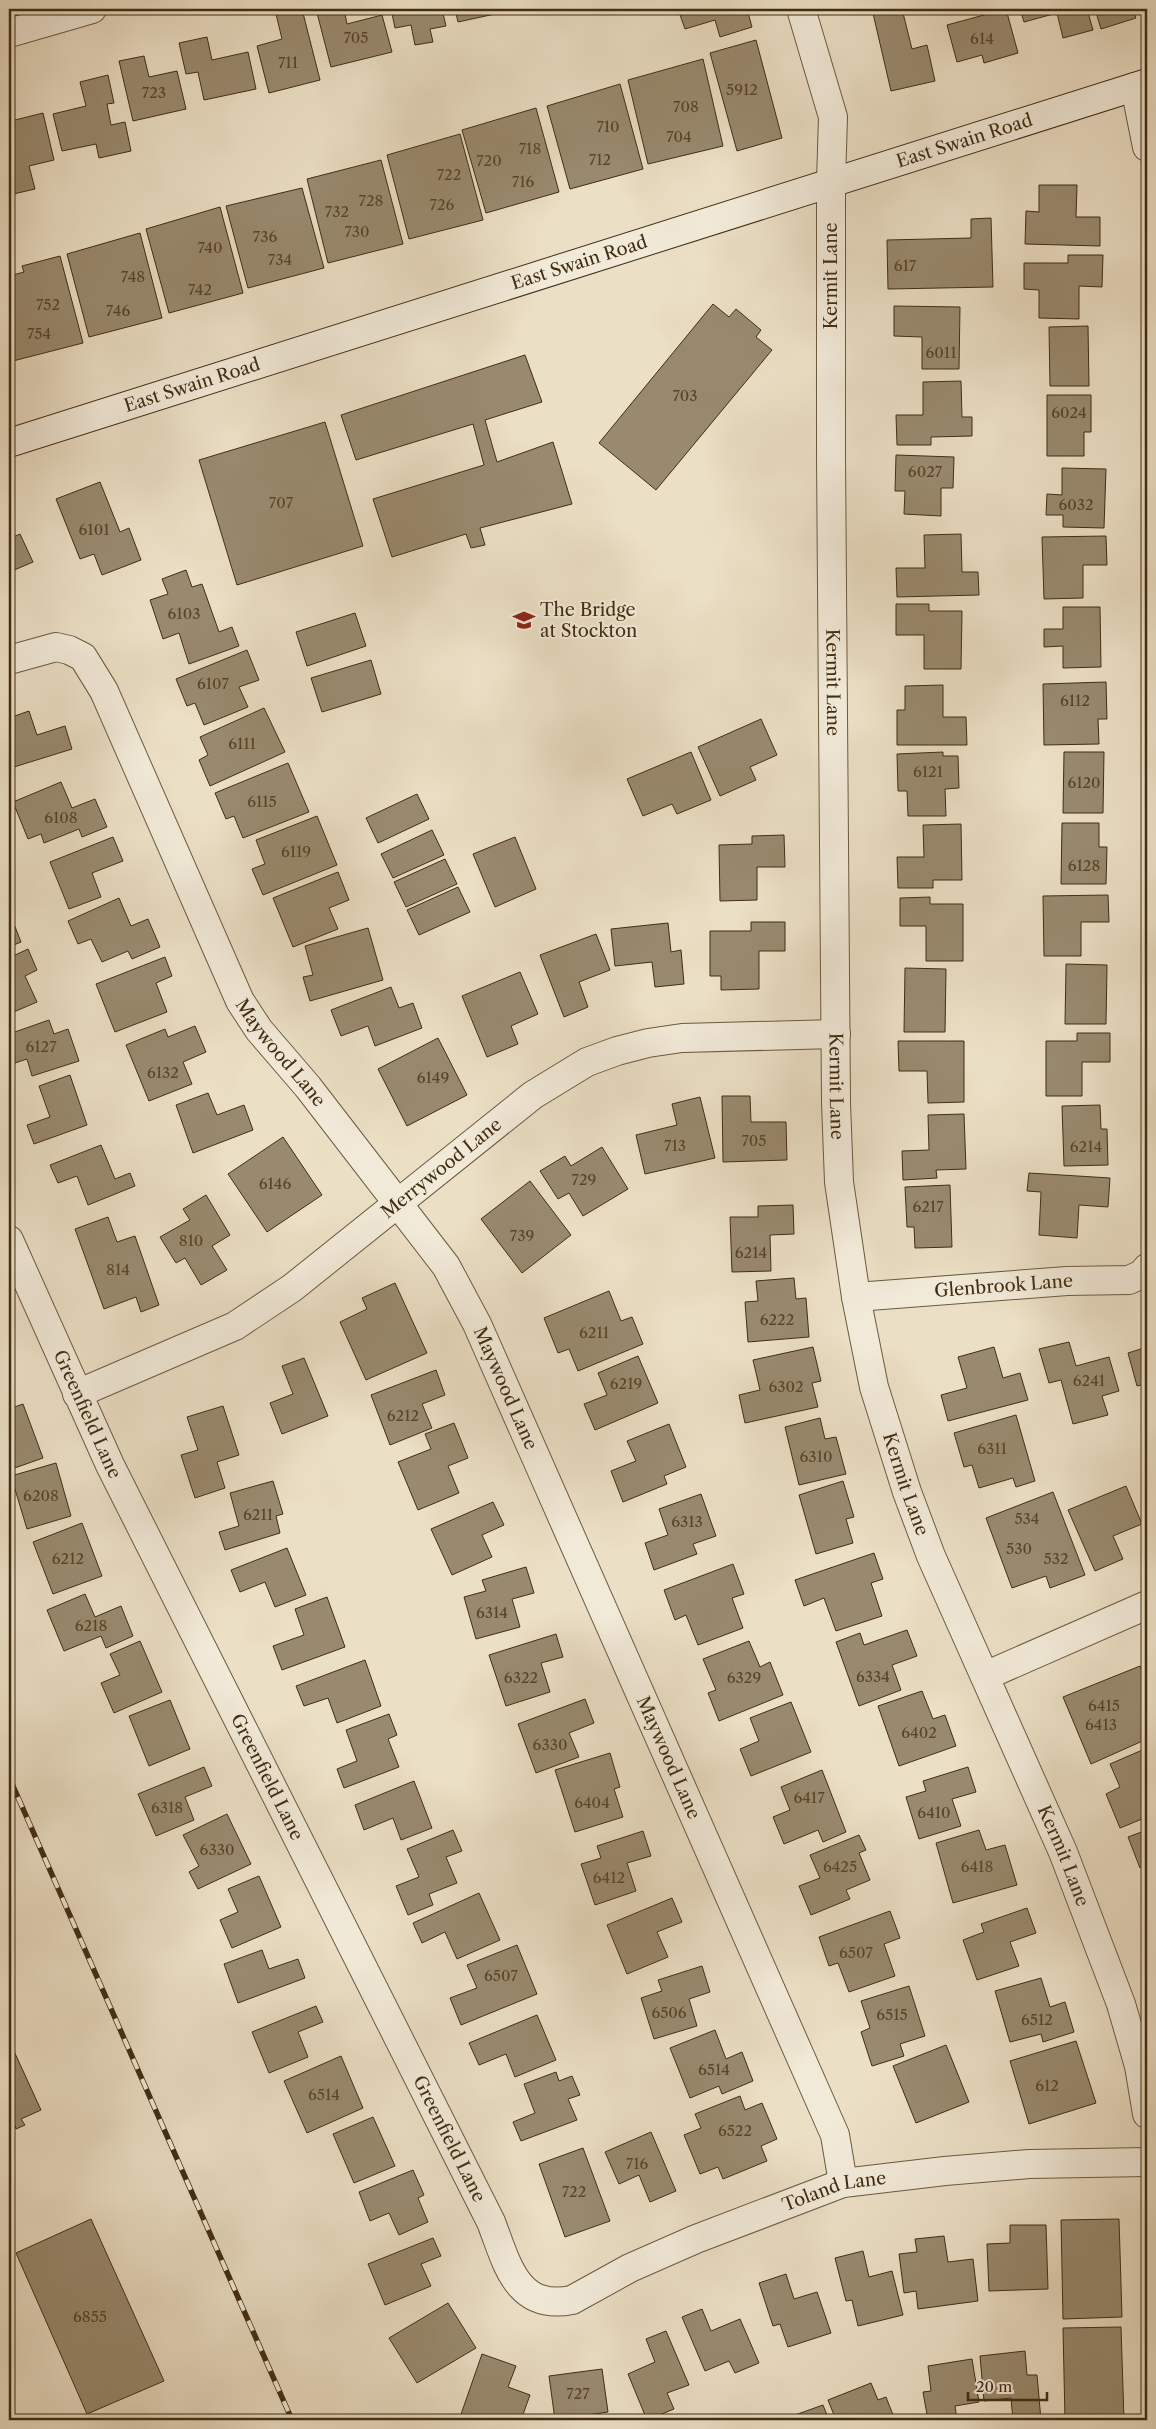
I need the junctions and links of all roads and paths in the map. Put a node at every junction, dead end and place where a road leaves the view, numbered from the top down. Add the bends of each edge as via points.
1 (92, 9) edge
2 (801, 9) edge
3 (9, 33) edge
4 (1141, 85) edge
5 (1147, 148) edge
6 (831, 182) junction
7 (9, 443) edge
8 (9, 660) edge
9 (836, 1034) junction
10 (398, 1202) junction
11 (9, 1240) edge
12 (1147, 1268) edge
13 (856, 1297) junction
14 (77, 1394) junction
15 (1147, 1605) edge
16 (985, 1676) junction
17 (1147, 2114) edge
18 (1147, 2162) edge
19 (844, 2183) junction
20 (544, 2300) joint

1 - 3 street
2 - 6 street, Kermit Lane via 833,117
4 - 5 street
4 - 6 street, East Swain Road
6 - 7 street, East Swain Road
6 - 9 street, Kermit Lane
8 - 10 street, Maywood Lane via 56,647 83,657 104,690 240,1001 259,1030
9 - 10 street, Merrywood Lane via 682,1038 617,1050 587,1062 533,1095
9 - 13 street, Kermit Lane via 839,1182
10 - 14 street, Merrywood Lane via 292,1288 235,1326
10 - 19 street, Maywood Lane via 446,1266 477,1324 835,2135
11 - 14 street, Greenfield Lane
12 - 13 street, Glenbrook Lane via 1129,1280 1067,1281
13 - 16 street, Kermit Lane via 874,1387 907,1492 931,1556
14 - 20 street, Greenfield Lane via 123,1492 491,2222 513,2278 530,2295
15 - 16 street
16 - 17 street, Kermit Lane via 1064,1852 1121,2004 1139,2066
18 - 19 street, Toland Lane via 1029,2164
19 - 20 street, Toland Lane via 696,2239 630,2268 572,2300

